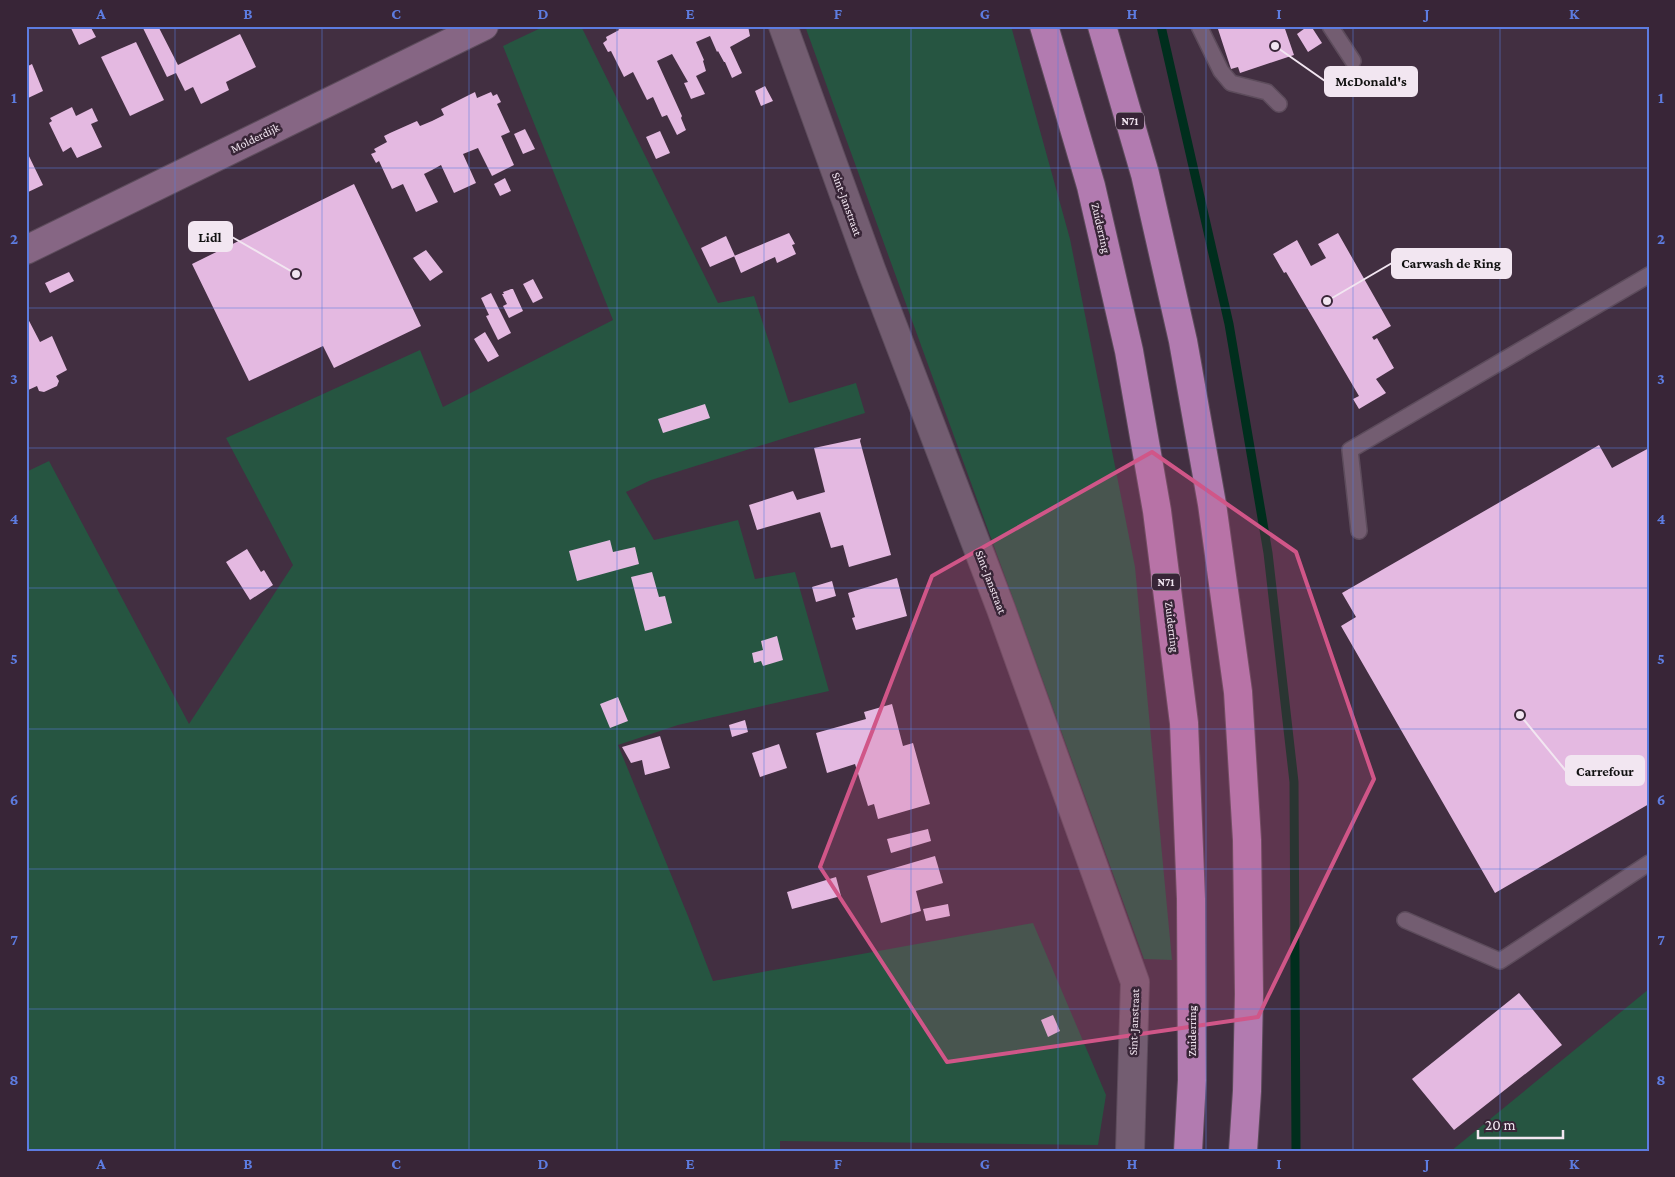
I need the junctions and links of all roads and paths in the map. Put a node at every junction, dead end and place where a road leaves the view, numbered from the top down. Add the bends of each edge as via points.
1 (484, 26) edge
2 (784, 26) edge
3 (1044, 26) edge
4 (1102, 26) edge
5 (1199, 26) edge
6 (1330, 26) edge
7 (1353, 61) dead end
8 (1280, 104) dead end
9 (26, 250) edge
10 (1649, 275) edge
11 (1359, 531) dead end
12 (1649, 863) edge
13 (1405, 920) dead end
14 (1130, 1151) edge
15 (1188, 1151) edge
16 (1243, 1151) edge

1 - 9 main road, Molderdijk
2 - 14 street, Sint-Janstraat via 871,269 1001,609 1135,982
3 - 15 highway, Zuiderring / N71 via 1091,186 1129,351 1157,511 1184,724 1191,900 1192,1080
4 - 16 highway, N71 via 1145,174 1183,341 1212,504 1238,692 1247,840 1249,994
5 - 8 lane via 1220,71 1231,83 1268,92
6 - 7 lane
10 - 11 lane via 1350,450
12 - 13 lane via 1500,961

